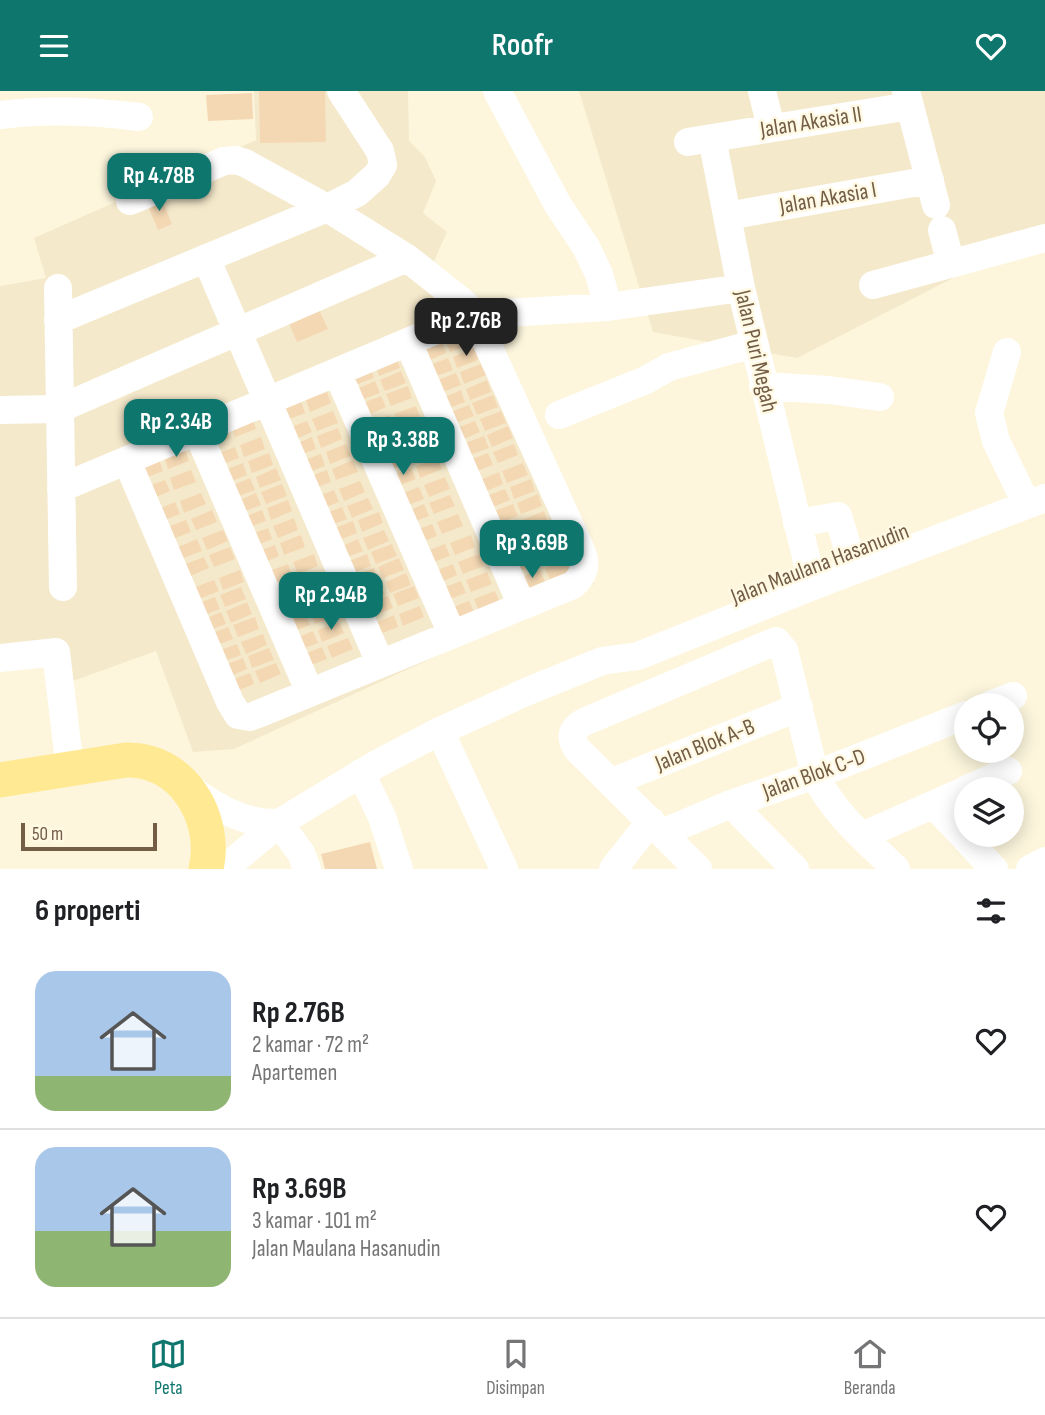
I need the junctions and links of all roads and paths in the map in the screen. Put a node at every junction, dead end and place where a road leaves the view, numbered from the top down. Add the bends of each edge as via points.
1 (341, 91) edge
2 (498, 91) edge
3 (762, 91) edge
4 (908, 99) edge
5 (0, 115) edge
6 (139, 117) dead end
7 (771, 127) junction
8 (700, 140) joint
9 (130, 201) dead end
10 (936, 205) junction
11 (327, 208) junction
12 (727, 216) junction
13 (1045, 238) edge
14 (206, 258) junction
15 (407, 258) junction
16 (951, 264) junction
17 (873, 285) dead end
18 (58, 288) dead end
19 (741, 288) junction
20 (608, 307) junction
21 (472, 315) junction
22 (58, 320) junction
23 (238, 331) junction
24 (408, 342) junction
25 (754, 344) junction
26 (1007, 352) dead end
27 (337, 372) junction
28 (764, 386) junction
29 (880, 397) dead end
30 (268, 401) junction
31 (59, 409) junction
32 (0, 410) edge
33 (559, 415) dead end
34 (197, 431) junction
35 (127, 461) junction
36 (61, 488) junction
37 (1030, 491) edge
38 (917, 537) junction
39 (845, 541) junction
40 (805, 554) junction
41 (63, 587) dead end
42 (522, 606) junction
43 (452, 634) junction
44 (634, 647) junction
45 (0, 658) edge
46 (380, 663) junction
47 (653, 691) junction
48 (310, 692) junction
49 (799, 707) junction
50 (954, 720) edge
51 (445, 743) junction
52 (70, 769) junction
53 (1008, 771) dead end
54 (361, 773) junction
55 (815, 775) junction
56 (995, 777) edge
57 (0, 780) edge
58 (612, 782) junction
59 (182, 783) junction
60 (954, 796) edge
61 (731, 804) junction
62 (934, 804) junction
63 (279, 823) junction
64 (657, 827) junction
65 (862, 836) junction
66 (1045, 861) edge
67 (206, 869) edge
68 (224, 869) edge
69 (307, 869) edge
70 (399, 869) edge
71 (504, 869) edge
72 (613, 869) edge
73 (698, 869) edge
74 (795, 869) edge
75 (896, 869) edge
76 (994, 869) edge
77 (1030, 869) edge

1 - 11 street via 380,151 383,165 357,193
2 - 20 street via 558,205 586,247
3 - 7 street
4 - 7 street, Jalan Akasia II
4 - 10 street
5 - 6 street via 63,111
7 - 8 street, Jalan Akasia II
8 - 12 street, Jalan Puri Megah
9 - 11 street via 211,165 235,160
10 - 12 street, Jalan Akasia I
10 - 16 street
11 - 14 street
11 - 15 street
12 - 19 street, Jalan Puri Megah
13 - 16 street
14 - 22 street
14 - 23 street
15 - 21 street via 465,304
15 - 23 street
16 - 17 street
18 - 22 street
19 - 20 street
19 - 25 street, Jalan Puri Megah
20 - 21 street
21 - 24 street
21 - 42 street via 584,558 585,569 573,585
22 - 31 street
23 - 30 street
23 - 31 street
24 - 27 street
24 - 42 street
25 - 28 street, Jalan Puri Megah
25 - 33 street via 669,367
26 - 37 street via 989,413 1001,450
27 - 30 street
27 - 43 street
28 - 29 street
28 - 40 street, Jalan Puri Megah
30 - 34 street
30 - 46 street
31 - 32 street
31 - 36 street
34 - 35 street
34 - 48 street
35 - 36 street
35 - 48 street via 234,711 250,716
36 - 41 street
37 - 38 street, Jalan Maulana Hasanudin
38 - 39 street, Jalan Maulana Hasanudin
38 - 40 street, Jalan Maulana Hasanudin
39 - 40 street, Jalan Maulana Hasanudin
39 - 40 street via 838,516
40 - 44 street, Jalan Maulana Hasanudin
42 - 43 street
43 - 46 street
44 - 47 street
44 - 51 street, Jalan Maulana Hasanudin
45 - 52 street via 56,652
46 - 48 street
47 - 49 street via 776,641 784,650
47 - 58 street via 579,724 572,733 578,750
49 - 55 street
49 - 58 street, Jalan Blok A-B
50 - 55 street, Jalan Blok C-D
51 - 54 street, Jalan Maulana Hasanudin
51 - 71 street
52 - 57 main road
52 - 59 main road via 142,760 167,770
53 - 56 street
54 - 63 street, Jalan Maulana Hasanudin
54 - 70 street
55 - 61 street, Jalan Blok C-D
55 - 65 street
58 - 64 street
59 - 63 street via 236,817
59 - 67 main road via 207,829
60 - 62 street
61 - 64 street, Jalan Blok C-D
61 - 74 street
62 - 65 street
62 - 76 street
63 - 68 street, Jalan Maulana Hasanudin
63 - 69 street
64 - 72 street
64 - 73 street
65 - 75 street
66 - 77 street

